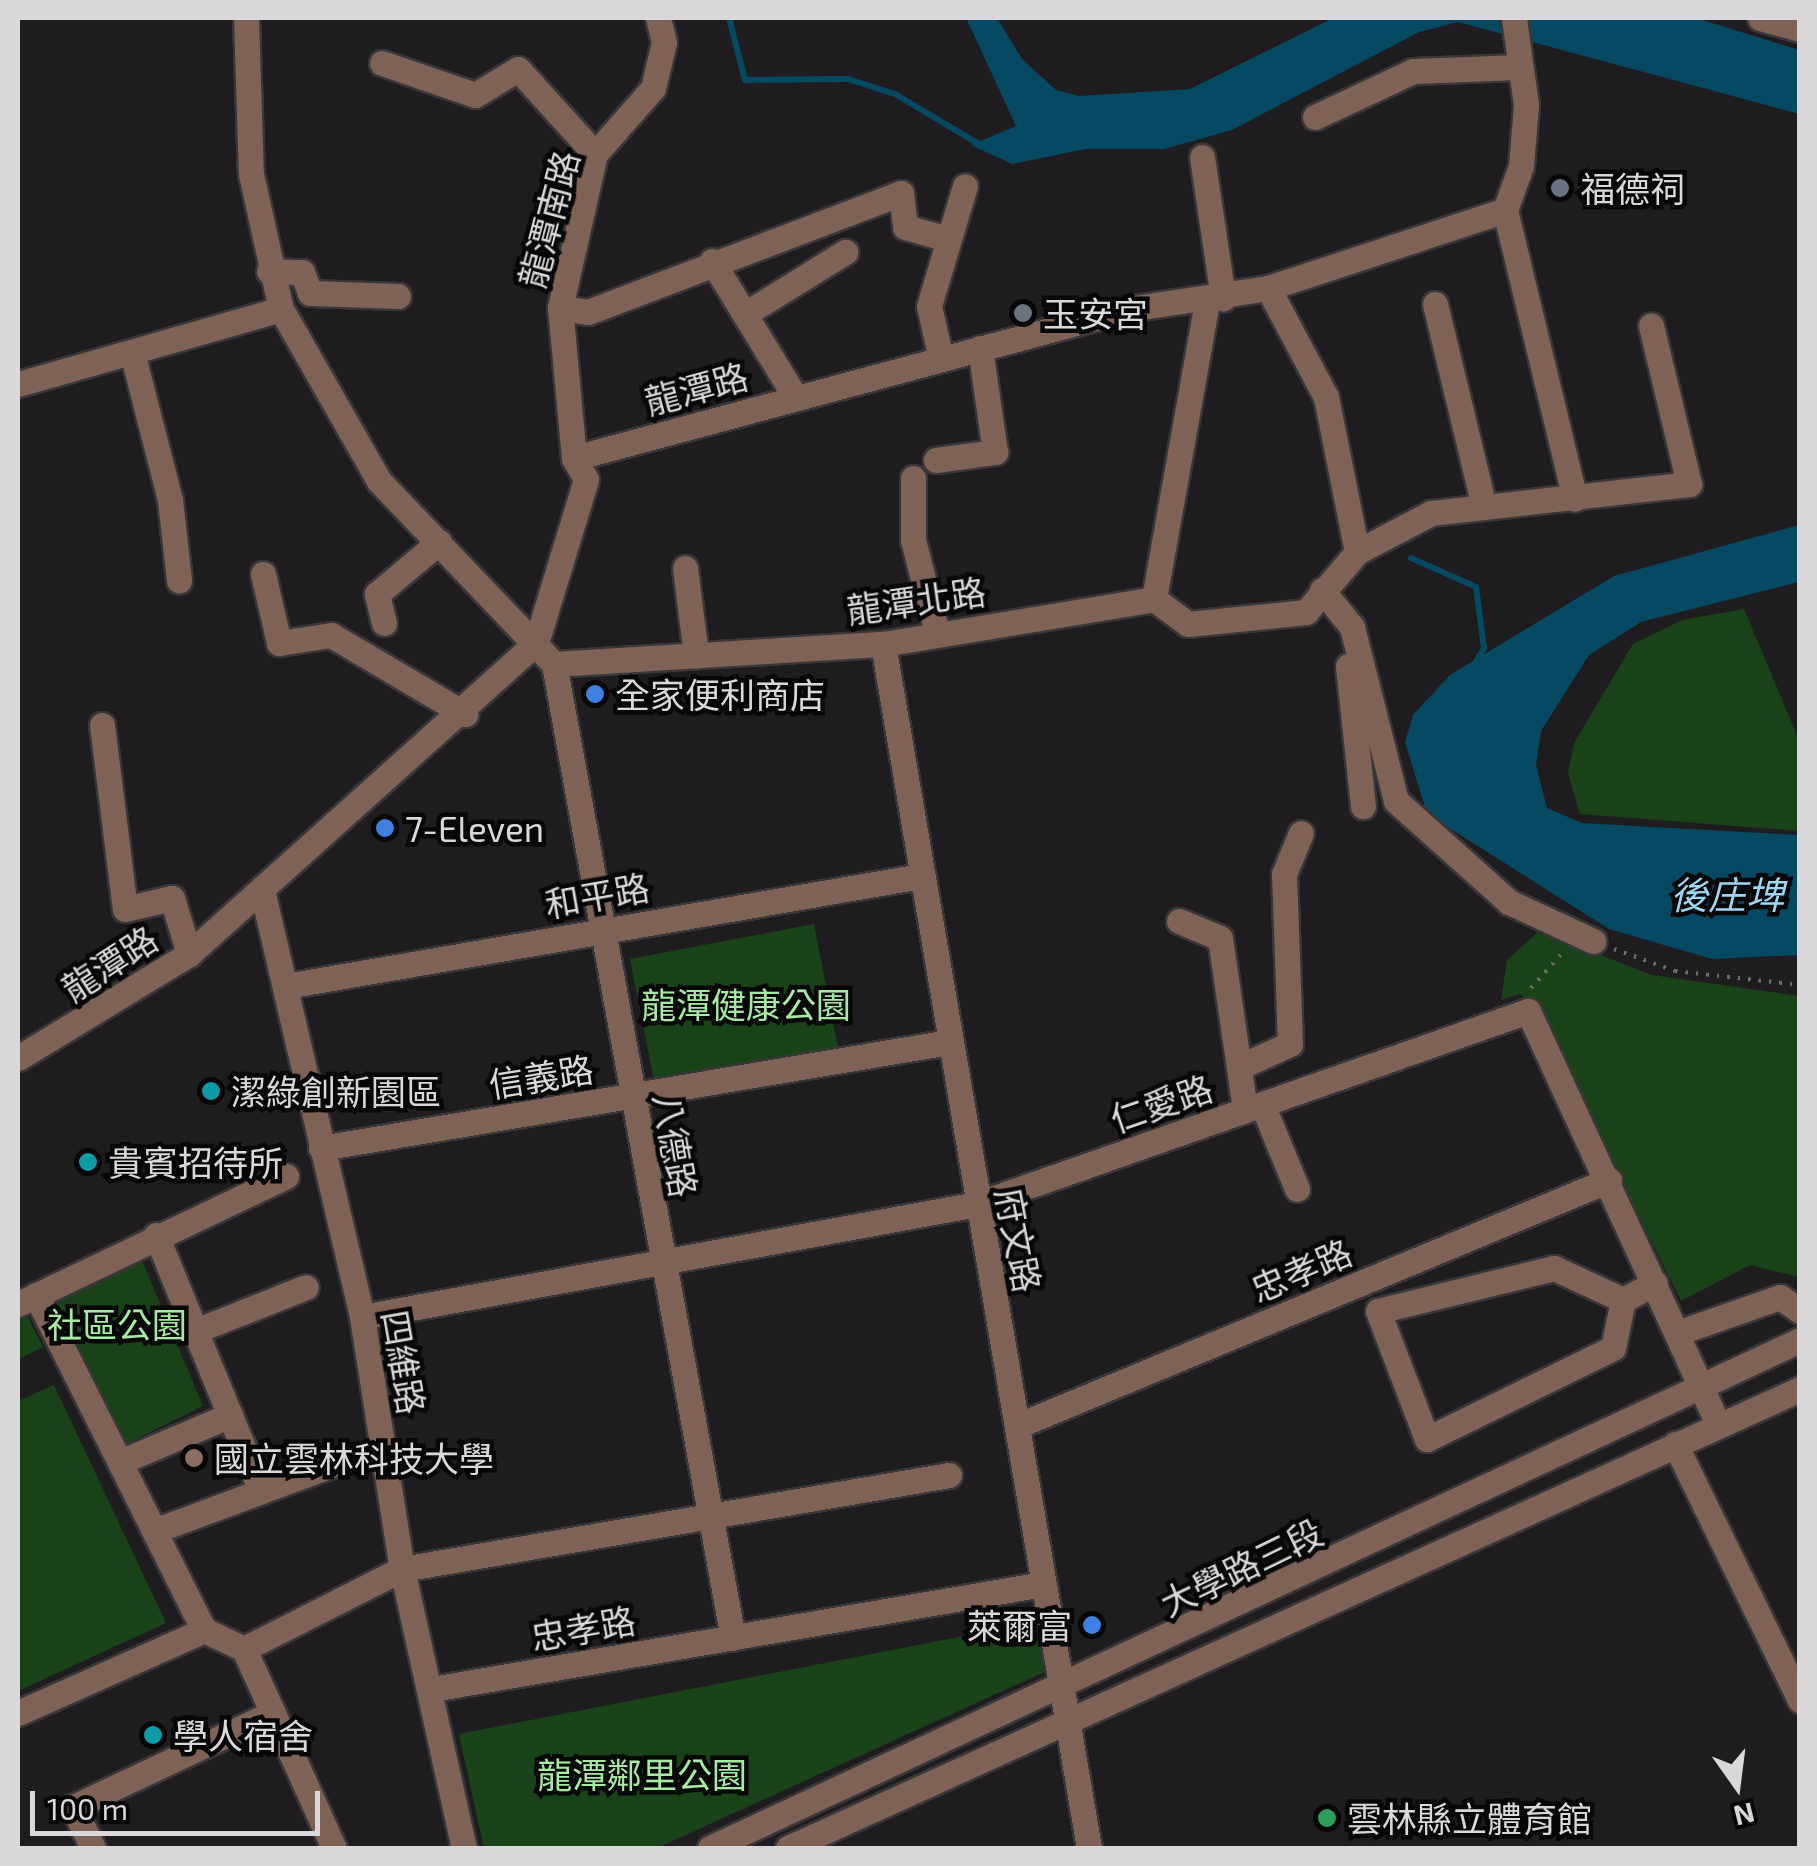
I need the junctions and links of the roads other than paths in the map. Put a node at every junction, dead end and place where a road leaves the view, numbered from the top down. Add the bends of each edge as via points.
1 (246, 18) edge
2 (658, 18) edge
3 (1514, 18) edge
4 (1760, 18) edge
5 (1800, 29) edge
6 (1519, 55) junction
7 (382, 63) dead end
8 (1316, 118) dead end
9 (596, 154) junction
10 (1202, 157) dead end
11 (965, 186) dead end
12 (1504, 210) junction
13 (948, 239) junction
14 (845, 252) dead end
15 (712, 261) junction
16 (269, 271) junction
17 (1268, 288) junction
18 (398, 296) dead end
19 (1215, 300) junction
20 (1435, 304) dead end
21 (281, 308) junction
22 (560, 308) junction
23 (745, 314) junction
24 (1651, 326) dead end
25 (980, 348) junction
26 (132, 352) junction
27 (940, 359) junction
28 (18, 384) edge
29 (796, 398) junction
30 (574, 458) junction
31 (936, 460) dead end
32 (914, 478) dead end
33 (1575, 499) junction
34 (1484, 506) junction
35 (438, 542) junction
36 (1357, 552) junction
37 (686, 568) dead end
38 (263, 574) dead end
39 (179, 580) dead end
40 (1322, 590) junction
41 (1154, 600) junction
42 (1343, 616) junction
43 (384, 622) dead end
44 (936, 633) junction
45 (536, 643) junction
46 (883, 644) junction
47 (696, 656) junction
48 (554, 664) junction
49 (464, 714) junction
50 (102, 726) dead end
51 (1363, 806) dead end
52 (1301, 832) dead end
53 (921, 876) junction
54 (262, 890) junction
55 (1179, 921) dead end
56 (602, 930) junction
57 (1593, 941) road end
58 (189, 954) junction
59 (286, 986) junction
60 (949, 1042) junction
61 (18, 1058) edge
62 (1238, 1067) junction
63 (632, 1096) junction
64 (1253, 1107) junction
65 (321, 1148) junction
66 (286, 1176) dead end
67 (1609, 1180) junction
68 (1297, 1190) dead end
69 (976, 1204) junction
70 (156, 1235) junction
71 (660, 1261) junction
72 (1654, 1284) junction
73 (306, 1287) dead end
74 (27, 1300) edge
75 (1624, 1300) junction
76 (1800, 1311) edge
77 (362, 1317) junction
78 (196, 1331) junction
79 (1677, 1333) junction
80 (1800, 1340) edge
81 (1700, 1385) junction
82 (1800, 1388) edge
83 (230, 1416) junction
84 (1019, 1425) junction
85 (1718, 1425) junction
86 (1676, 1444) junction
87 (342, 1460) dead end
88 (120, 1462) junction
89 (949, 1475) dead end
90 (261, 1491) junction
91 (709, 1518) junction
92 (154, 1531) junction
93 (402, 1569) junction
94 (1043, 1584) junction
95 (204, 1630) junction
96 (732, 1638) junction
97 (244, 1649) junction
98 (432, 1690) junction
99 (1062, 1690) junction
100 (1800, 1700) edge
101 (18, 1713) edge
102 (273, 1714) junction
103 (1069, 1724) junction
104 (325, 1846) edge
105 (93, 1848) edge
106 (464, 1848) edge
107 (710, 1848) edge
108 (788, 1848) edge
109 (1089, 1848) edge

1 - 16 street via 251,174
2 - 9 street, 龍潭南路 via 664,42 654,88
3 - 6 street
4 - 5 street
6 - 8 street via 1413,71
6 - 12 street via 1521,166
7 - 9 street via 475,95 518,69
9 - 22 street, 龍潭南路
10 - 19 street
11 - 13 street
12 - 17 street, 龍潭路
12 - 33 street
13 - 15 street via 905,227 902,192
13 - 27 street via 929,306
14 - 23 street
15 - 22 street via 588,312
15 - 23 street
16 - 18 street via 302,272 310,293
16 - 21 street
17 - 19 street, 龍潭路
17 - 36 street via 1326,397
19 - 25 street, 龍潭路 via 1128,309
19 - 41 street
20 - 34 street
21 - 26 street
21 - 35 street via 379,481
22 - 30 street, 龍潭南路
23 - 29 street
24 - 33 street via 1689,484
25 - 27 street, 龍潭路
25 - 31 street via 995,452
26 - 28 street
26 - 39 street via 170,500
27 - 29 street, 龍潭路
29 - 30 street, 龍潭路
30 - 45 street, 龍潭路 via 586,479
32 - 44 street via 913,540
33 - 34 street
34 - 36 street via 1432,513
35 - 43 street via 377,594
35 - 45 street
36 - 40 street
37 - 47 street
38 - 49 street via 279,642 331,634
40 - 41 street via 1306,612 1188,624
40 - 42 street
41 - 44 street, 龍潭北路
42 - 51 street
42 - 57 street via 1396,801 1509,902
44 - 46 street, 龍潭北路
45 - 48 street
45 - 49 street, 龍潭路
46 - 47 street, 龍潭北路
46 - 53 street, 府文路
47 - 48 street, 龍潭北路
48 - 56 street, 八德路
49 - 54 street, 龍潭路
50 - 58 street via 125,908 172,898
52 - 62 street via 1284,874 1290,1044
53 - 56 street, 和平路
53 - 60 street, 府文路
54 - 58 street, 龍潭路
54 - 59 street, 四維路
55 - 62 street via 1220,938
56 - 59 street, 和平路
56 - 63 street, 八德路
58 - 61 street, 龍潭路
59 - 65 street, 四維路
60 - 63 street, 信義路
60 - 69 street, 府文路
62 - 64 street
63 - 65 street, 信義路
63 - 71 street, 八德路
64 - 67 street, 仁愛路 via 1528,1011
64 - 68 street
64 - 69 street, 仁愛路
65 - 77 street, 四維路
66 - 70 street
67 - 72 street
67 - 84 street, 忠孝路
69 - 71 street, 仁愛路
69 - 84 street, 府文路
70 - 74 street
70 - 78 street
71 - 77 street, 仁愛路
71 - 91 street, 八德路
72 - 75 street
72 - 79 street
73 - 78 street
74 - 88 street
75 - 75 street via 1613,1348 1427,1439 1378,1311 1554,1268
76 - 79 street via 1780,1297
77 - 93 street, 四維路
78 - 83 street
79 - 81 street
80 - 81 street, 大學路三段
81 - 85 street
81 - 99 street, 大學路三段
82 - 85 street, 大學路三段
83 - 88 street
83 - 90 street
84 - 94 street, 府文路
85 - 86 street, 大學路三段
86 - 100 street
86 - 103 street, 大學路三段
87 - 90 street
88 - 92 street
89 - 91 street
90 - 92 street
91 - 93 street
91 - 96 street, 八德路
92 - 95 street
93 - 97 street
93 - 98 street, 四維路
94 - 96 street, 忠孝路
94 - 99 street, 府文路
95 - 97 street
95 - 101 street
96 - 98 street, 忠孝路
97 - 102 street
98 - 106 street, 四維路
99 - 103 street, 府文路
99 - 107 street, 大學路三段
102 - 104 street
102 - 105 street via 73,1806
103 - 108 street, 大學路三段
103 - 109 street, 府文路

